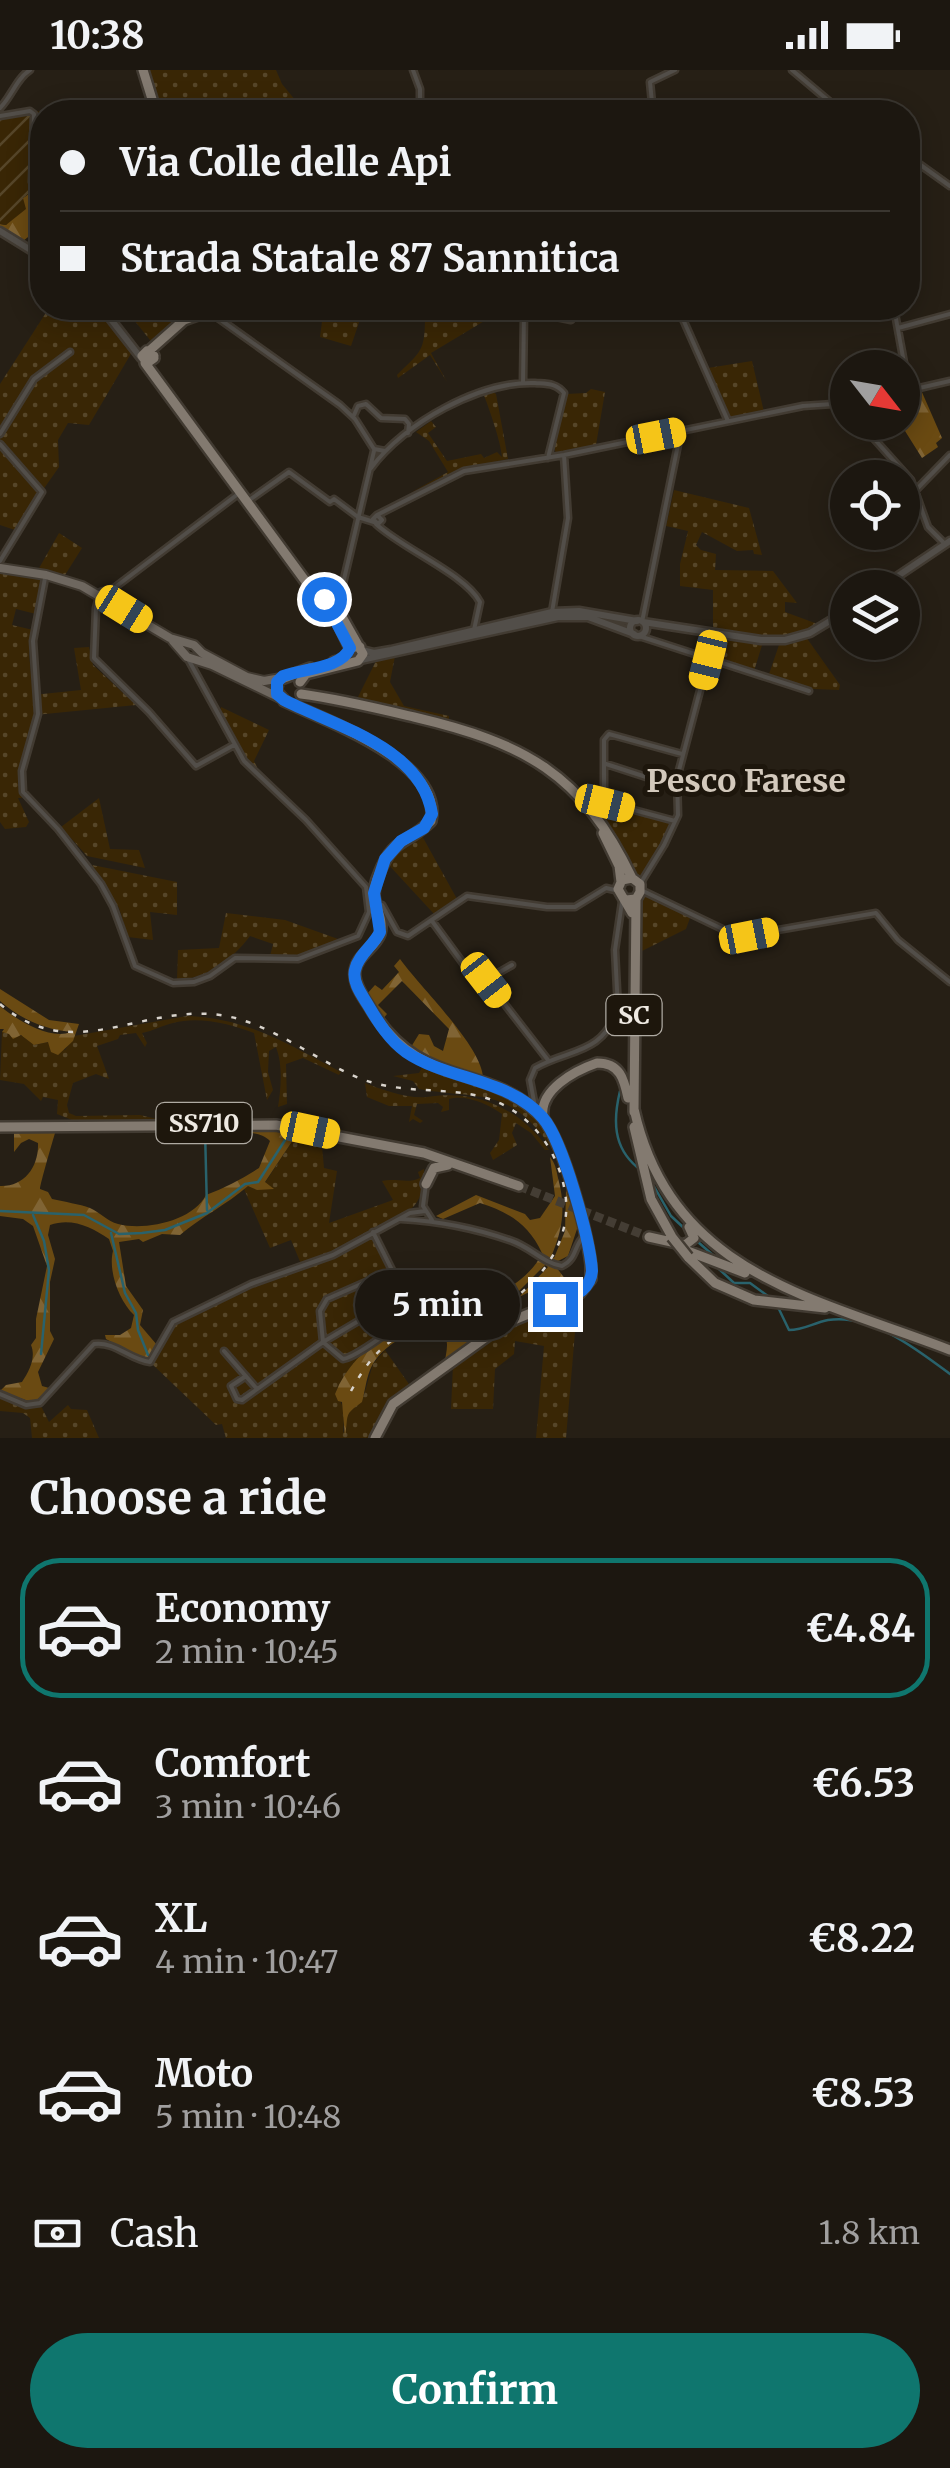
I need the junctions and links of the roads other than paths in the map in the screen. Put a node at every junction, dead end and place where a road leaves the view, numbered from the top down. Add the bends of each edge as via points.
1 (30, 70) edge
2 (143, 70) edge
3 (412, 70) edge
4 (675, 70) edge
5 (792, 70) edge
6 (152, 100) edge
7 (420, 100) edge
8 (649, 100) edge
9 (828, 100) edge
10 (0, 108) edge
11 (30, 111) edge
12 (0, 116) edge
13 (920, 165) edge
14 (950, 186) edge
15 (0, 231) edge
16 (30, 250) edge
17 (950, 314) edge
18 (112, 320) edge
19 (177, 320) edge
20 (187, 320) edge
21 (220, 320) edge
22 (524, 320) edge
23 (683, 320) edge
24 (896, 320) edge
25 (175, 328) junction
26 (898, 328) junction
27 (901, 350) edge
28 (70, 352) dead end
29 (148, 357) junction
30 (950, 381) edge
31 (523, 383) junction
32 (920, 388) edge
33 (830, 404) edge
34 (340, 405) junction
35 (356, 408) junction
36 (355, 419) junction
37 (728, 421) junction
38 (408, 422) junction
39 (423, 422) junction
40 (682, 430) junction
41 (408, 433) junction
42 (0, 434) edge
43 (876, 440) edge
44 (0, 444) edge
45 (374, 449) junction
46 (384, 451) junction
47 (564, 455) junction
48 (950, 455) edge
49 (548, 458) junction
50 (894, 460) edge
51 (372, 468) junction
52 (920, 486) edge
53 (242, 491) junction
54 (248, 501) junction
55 (920, 502) edge
56 (358, 518) junction
57 (378, 519) junction
58 (947, 544) edge
59 (0, 565) edge
60 (907, 570) edge
61 (46, 574) junction
62 (114, 588) junction
63 (103, 597) junction
64 (332, 598) junction
65 (552, 612) junction
66 (830, 621) edge
67 (641, 628) junction
68 (474, 630) junction
69 (190, 652) junction
70 (356, 653) junction
71 (708, 660) junction
72 (283, 677) junction
73 (301, 689) junction
74 (810, 692) dead end
75 (323, 697) junction
76 (282, 700) junction
77 (315, 714) junction
78 (234, 744) junction
79 (683, 754) junction
80 (604, 763) junction
81 (677, 787) junction
82 (596, 817) junction
83 (675, 821) junction
84 (618, 886) junction
85 (633, 892) junction
86 (382, 905) dead end
87 (432, 921) junction
88 (512, 965) dead end
89 (486, 980) junction
90 (950, 982) edge
91 (548, 1060) junction
92 (634, 1108) junction
93 (539, 1114) junction
94 (634, 1122) junction
95 (0, 1126) edge
96 (406, 1149) junction
97 (466, 1168) junction
98 (426, 1184) junction
99 (519, 1186) tunnel mouth
100 (423, 1195) junction
101 (424, 1211) junction
102 (411, 1216) junction
103 (435, 1222) junction
104 (373, 1232) junction
105 (584, 1236) junction
106 (391, 1271) junction
107 (794, 1292) junction
108 (404, 1294) junction
109 (370, 1315) junction
110 (870, 1320) junction
111 (382, 1334) junction
112 (322, 1342) junction
113 (950, 1350) edge
114 (224, 1351) dead end
115 (246, 1376) junction
116 (258, 1389) junction
117 (0, 1394) edge
118 (374, 1438) edge

1 - 10 street
2 - 6 main road
3 - 7 street
4 - 8 street via 650,82
5 - 9 street
11 - 12 street
13 - 14 street
15 - 16 street
17 - 26 street
18 - 29 street
19 - 25 main road
20 - 25 main road
21 - 34 street
22 - 31 street
23 - 37 street
24 - 26 street
25 - 29 main road
26 - 27 street
28 - 42 street via 34,380
29 - 53 main road
30 - 32 street
31 - 39 street via 488,388
31 - 49 street via 549,384 564,393
33 - 37 street
34 - 35 street
34 - 36 street
35 - 36 street
35 - 38 street via 366,404 380,418
36 - 45 street
37 - 40 street
38 - 39 street
38 - 41 street
39 - 41 street
40 - 47 street
40 - 67 street
41 - 46 street
43 - 50 street
44 - 59 street via 42,492
45 - 46 street
45 - 51 street
46 - 51 street
47 - 49 street
47 - 65 street via 568,518
48 - 52 street
49 - 57 street via 464,471
51 - 56 street
53 - 54 main road
53 - 62 street
54 - 56 street via 290,472
54 - 64 main road via 306,578
55 - 58 street via 928,527
56 - 57 street
56 - 64 street
57 - 68 street via 390,535 474,592 480,606
58 - 60 street
59 - 61 main road
61 - 63 main road
61 - 78 street via 33,641 38,714 23,792 100,884 134,966 173,983 210,976 235,958 304,958 358,936 369,912 362,880
62 - 63 street
62 - 63 street
63 - 69 main road
63 - 78 street via 92,646 100,667 196,766
64 - 70 main road
65 - 67 street via 579,611
65 - 68 street
66 - 67 street via 785,640 663,624
67 - 70 street via 558,616
67 - 71 street via 652,642
68 - 70 street
69 - 72 main road via 247,677
69 - 76 main road
69 - 78 street
70 - 72 main road
70 - 73 main road via 306,674
71 - 74 street
71 - 79 street
72 - 73 main road
72 - 76 main road via 276,688
73 - 75 main road, SC
73 - 76 main road via 292,701
73 - 77 main road
75 - 77 main road via 312,706
75 - 82 main road, SC via 490,737 552,772
76 - 77 main road
77 - 93 main road via 402,762 431,804 431,821 391,849 376,882 380,932 355,970 360,991 405,1051
79 - 80 street via 608,734
79 - 81 street
80 - 81 street
80 - 83 street via 605,803
81 - 83 street
82 - 84 main road, SC via 616,857
82 - 85 main road, SC via 615,841
83 - 85 street
84 - 85 main road
84 - 85 main road
84 - 87 street via 575,907 467,896
85 - 90 street via 735,935 876,913
85 - 91 street via 615,950 615,1017 590,1047
85 - 92 main road, SC
86 - 87 street via 400,935
87 - 89 street via 464,966
88 - 89 street
89 - 91 street
91 - 93 street via 530,1076
92 - 94 main road
92 - 107 main road via 654,1170 686,1218 732,1260
93 - 94 main road via 550,1092 590,1065 605,1063 624,1079
93 - 105 main road via 558,1146
94 - 107 main road via 656,1184 694,1232 685,1245 649,1236
94 - 110 main road, bridge via 651,1199 672,1237 715,1283 767,1303 812,1305
95 - 96 main road, SS710 via 276,1125
96 - 97 main road, SS710
96 - 98 main road via 424,1162
97 - 98 main road via 440,1165
97 - 99 main road, SS710
98 - 100 street
100 - 101 street
100 - 102 street
101 - 102 street
101 - 103 street
102 - 103 street
102 - 104 street
103 - 105 street via 511,1240 562,1266
104 - 106 street
104 - 117 street via 334,1255 177,1320 150,1362 94,1344 40,1403 26,1405
105 - 118 main road via 592,1271 586,1288 504,1324 389,1409
106 - 108 street
106 - 112 street via 327,1299 320,1310
107 - 110 main road
108 - 109 street
108 - 111 street via 417,1313
109 - 111 street
109 - 112 street
110 - 113 main road
111 - 112 street via 344,1359
112 - 116 street
114 - 115 street
115 - 116 street
115 - 116 street via 230,1386 235,1398

